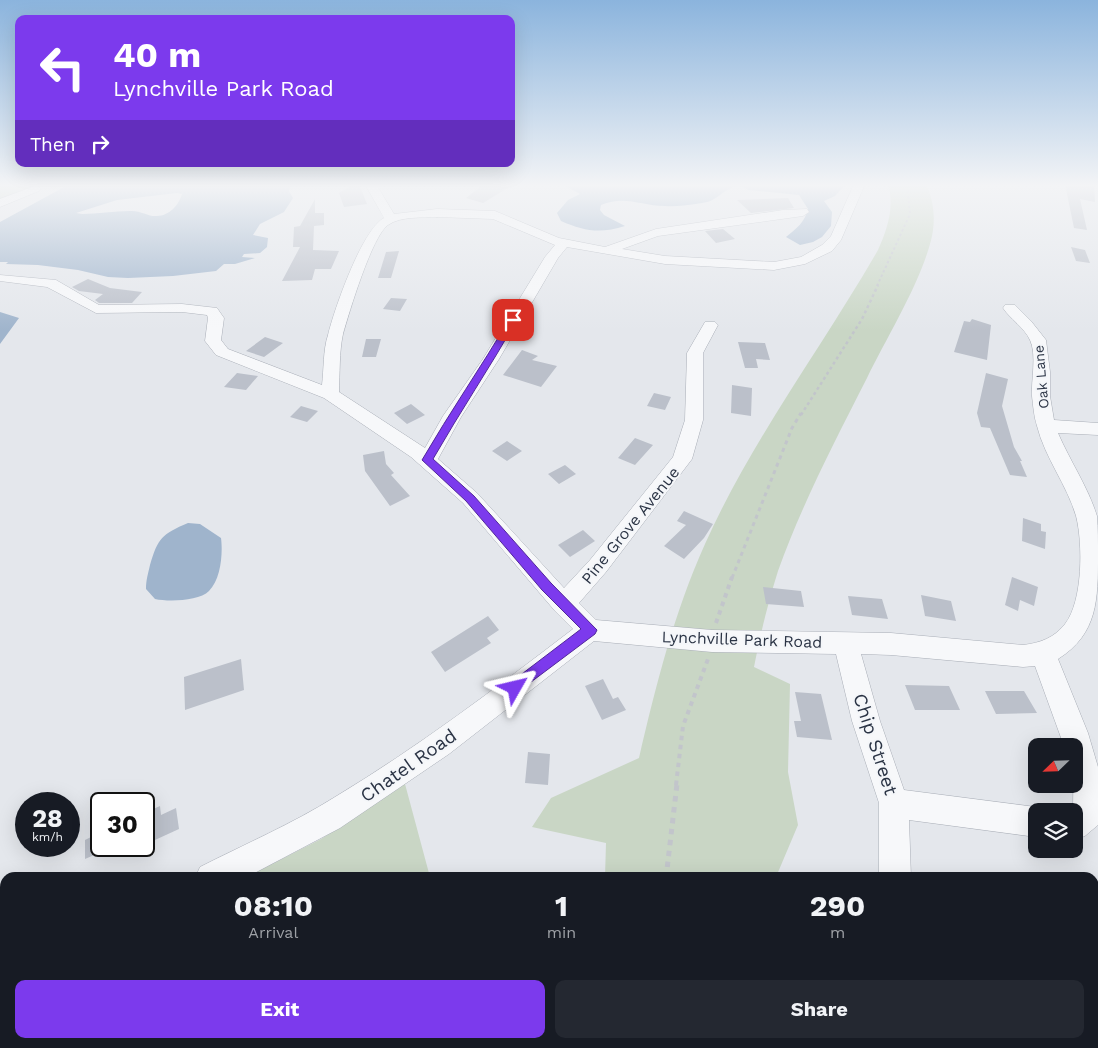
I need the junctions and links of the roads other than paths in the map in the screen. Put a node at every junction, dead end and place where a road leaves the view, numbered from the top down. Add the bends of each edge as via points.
1 (376, 233) edge
2 (536, 233) edge
3 (657, 233) edge
4 (839, 233) edge
5 (851, 233) edge
6 (837, 237) junction
7 (562, 242) junction
8 (605, 251) junction
9 (4, 278) dead end
10 (1010, 308) dead end
11 (710, 325) dead end
12 (330, 394) junction
13 (1046, 426) junction
14 (1098, 428) edge
15 (428, 460) junction
16 (564, 604) junction
17 (590, 630) junction
18 (846, 643) junction
19 (1043, 654) junction
20 (894, 803) junction
21 (1083, 818) edge
22 (1028, 821) edge
23 (222, 872) edge
24 (895, 872) edge

1 - 12 street via 351,287 335,336
2 - 7 street
3 - 8 street
4 - 6 street
5 - 6 street
6 - 8 street via 815,256 774,266 665,260
7 - 8 street
7 - 15 street via 491,359 452,416
9 - 12 street via 45,282 96,309 182,308 212,312 216,318 213,341 222,352
10 - 13 street, Oak Lane via 1038,340
11 - 16 street, Pine Grove Avenue via 695,353 694,420 682,459
12 - 15 street
13 - 14 street
13 - 19 street via 1087,518 1092,557 1082,616 1074,631 1061,644
15 - 16 street via 470,498
16 - 17 street
17 - 18 street, Lynchville Park Road via 712,641
17 - 23 street, Chatel Road via 390,778 344,808
18 - 19 street, Lynchville Park Road via 1000,655
18 - 20 street, Chip Street via 866,720
19 - 21 street via 1081,756 1090,802 1088,814
20 - 22 street
20 - 24 street, Chip Street

